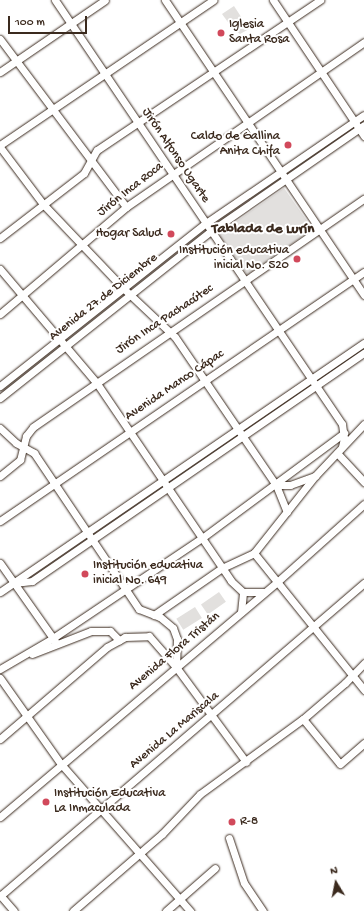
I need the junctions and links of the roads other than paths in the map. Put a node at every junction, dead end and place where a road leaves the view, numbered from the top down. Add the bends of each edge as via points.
1 (55, 0) edge
2 (106, 0) edge
3 (165, 0) edge
4 (213, 0) edge
5 (273, 0) edge
6 (320, 0) edge
7 (288, 22) junction
8 (180, 23) junction
9 (71, 24) junction
10 (0, 40) edge
11 (364, 42) edge
12 (16, 61) junction
13 (321, 71) junction
14 (0, 72) edge
15 (213, 73) junction
16 (105, 74) junction
17 (52, 109) junction
18 (364, 115) edge
19 (354, 122) junction
20 (138, 123) junction
21 (245, 123) junction
22 (361, 127) edge
23 (364, 136) edge
24 (0, 146) edge
25 (91, 161) junction
26 (172, 173) junction
27 (279, 173) junction
28 (284, 180) junction
29 (364, 199) edge
30 (43, 204) junction
31 (126, 207) junction
32 (206, 224) junction
33 (319, 230) junction
34 (211, 231) junction
35 (0, 238) edge
36 (82, 246) junction
37 (0, 270) edge
38 (364, 272) edge
39 (353, 280) junction
40 (244, 281) junction
41 (123, 288) junction
42 (129, 294) junction
43 (364, 295) edge
44 (21, 296) junction
45 (0, 314) edge
46 (279, 330) junction
47 (170, 332) junction
48 (61, 343) junction
49 (364, 343) edge
50 (364, 353) edge
51 (312, 379) junction
52 (204, 381) junction
53 (96, 382) junction
54 (0, 386) edge
55 (317, 386) junction
56 (0, 398) edge
57 (364, 424) edge
58 (0, 428) edge
59 (130, 431) junction
60 (344, 433) junction
61 (240, 434) junction
62 (25, 448) junction
63 (339, 450) junction
64 (0, 476) edge
65 (316, 476) junction
66 (163, 480) junction
67 (364, 482) edge
68 (54, 483) junction
69 (276, 485) junction
70 (168, 488) junction
71 (364, 504) edge
72 (287, 512) junction
73 (0, 521) edge
74 (88, 532) junction
75 (202, 538) junction
76 (93, 539) junction
77 (254, 553) junction
78 (0, 563) edge
79 (222, 568) junction
80 (277, 582) junction
81 (14, 583) junction
82 (364, 583) edge
83 (126, 589) junction
84 (0, 592) edge
85 (243, 592) junction
86 (264, 592) junction
87 (241, 612) junction
88 (154, 615) junction
89 (314, 627) junction
90 (53, 638) junction
91 (119, 640) junction
92 (59, 646) junction
93 (24, 656) junction
94 (364, 663) edge
95 (176, 667) junction
96 (0, 669) edge
97 (352, 675) junction
98 (0, 678) edge
99 (364, 690) edge
100 (27, 715) junction
101 (212, 716) junction
102 (303, 719) junction
103 (0, 739) edge
104 (364, 743) edge
105 (246, 762) junction
106 (61, 764) junction
107 (99, 810) junction
108 (0, 817) edge
109 (230, 838) dead end
110 (139, 854) junction
111 (215, 868) dead end
112 (0, 896) edge
113 (180, 899) junction
114 (14, 911) edge
115 (73, 911) edge
116 (166, 911) edge
117 (190, 911) edge
118 (262, 911) edge

1 - 9 street, Jirón Alfonso Ugarte
2 - 9 street
3 - 8 street
4 - 8 street
5 - 7 street
6 - 7 street
7 - 13 street
7 - 15 street
8 - 15 street
8 - 16 street
9 - 12 street
9 - 16 street, Jirón Alfonso Ugarte
10 - 12 street
11 - 13 street, Jirón Inca Roca
12 - 14 street
12 - 17 street
13 - 19 street
13 - 21 street, Jirón Inca Roca
15 - 20 street
15 - 21 street
16 - 17 street
16 - 20 street, Jirón Alfonso Ugarte
17 - 24 street
17 - 25 street
18 - 19 street, Avenida 27 de Diciembre
19 - 22 street
19 - 27 street, Avenida 27 de Diciembre
20 - 25 street via 98,150
20 - 26 street, Jirón Alfonso Ugarte
21 - 26 street, Jirón Inca Roca
21 - 27 street
22 - 23 street
22 - 28 street, Avenida 27 de Diciembre
24 - 30 street
25 - 30 street via 84,173
25 - 31 street
26 - 31 street, Jirón Inca Roca
26 - 32 street, Jirón Alfonso Ugarte
27 - 28 street
27 - 32 street, Avenida 27 de Diciembre
28 - 33 street
28 - 34 street, Avenida 27 de Diciembre
29 - 33 street, Jirón Inca Pachacútec
30 - 35 street
30 - 36 street
31 - 36 street, Jirón Inca Roca
32 - 34 street, Jirón Alfonso Ugarte
32 - 41 street, Avenida 27 de Diciembre
33 - 39 street
33 - 40 street, Jirón Inca Pachacútec
34 - 40 street, Jirón Alfonso Ugarte
34 - 42 street, Avenida 27 de Diciembre
36 - 41 street
36 - 44 street, Jirón Inca Roca
37 - 44 street
38 - 39 street, Avenida Manco Cápac
39 - 43 street
39 - 46 street, Avenida Manco Cápac
40 - 46 street, Jirón Alfonso Ugarte
40 - 47 street, Jirón Inca Pachacútec
41 - 42 street
41 - 48 street, Avenida 27 de Diciembre
42 - 47 street
42 - 48 street, Avenida 27 de Diciembre
44 - 45 street, Jirón Inca Roca
44 - 48 street
46 - 51 street, Jirón Alfonso Ugarte
46 - 52 street, Avenida Manco Cápac
47 - 52 street
47 - 53 street, Jirón Inca Pachacútec
48 - 53 street
48 - 54 street, Avenida 27 de Diciembre
48 - 56 street, Avenida 27 de Diciembre
49 - 51 street
50 - 55 street
51 - 55 street, Jirón Alfonso Ugarte
51 - 61 street
52 - 59 street, Avenida Manco Cápac
52 - 61 street
53 - 59 street
53 - 62 street, Jirón Inca Pachacútec via 31,430 26,436
55 - 60 street, Jirón Alfonso Ugarte via 342,424
55 - 61 street
57 - 63 street
58 - 62 street
59 - 66 street
59 - 68 street, Avenida Manco Cápac
60 - 63 street
60 - 69 street
61 - 66 street
61 - 69 street
61 - 70 street
62 - 64 street, Jirón Inca Pachacútec via 20,460
62 - 68 street via 34,452
63 - 65 street
63 - 67 street
65 - 69 street via 290,485
65 - 72 street
66 - 70 street
66 - 74 street
68 - 73 street, Avenida Manco Cápac
68 - 74 street
69 - 72 street
69 - 75 street
70 - 75 street
70 - 76 street
71 - 80 street, Avenida Flora Tristán
72 - 77 street
74 - 76 street
74 - 81 street
75 - 79 street
75 - 83 street
76 - 81 street via 32,581
76 - 83 street
77 - 79 street
77 - 80 street
78 - 81 street
79 - 85 street
79 - 88 street
80 - 86 street, Avenida Flora Tristán
80 - 89 street
81 - 84 street
81 - 90 street
82 - 89 street, Avenida La Mariscala
83 - 88 street via 140,609
83 - 90 street
85 - 86 street
85 - 87 street
86 - 87 street, Avenida Flora Tristán
87 - 95 street, Avenida Flora Tristán
88 - 95 street via 167,621 175,634
89 - 97 street
89 - 101 street, Avenida La Mariscala
90 - 92 street
90 - 93 street
91 - 92 street via 114,634 103,629 91,630
91 - 95 street via 133,635 150,636
91 - 100 street
92 - 93 street
93 - 96 street
94 - 97 street
95 - 101 street
95 - 106 street, Avenida Flora Tristán
97 - 99 street
97 - 102 street
98 - 100 street
100 - 103 street
100 - 106 street
101 - 105 street
101 - 107 street, Avenida La Mariscala
102 - 104 street via 340,764
102 - 105 street
105 - 110 street via 200,794 171,826
106 - 107 street
106 - 108 street, Avenida Flora Tristán
107 - 110 street
107 - 112 street, Avenida La Mariscala
109 - 118 street via 244,883
110 - 113 street
110 - 115 street
111 - 113 street
112 - 114 street
113 - 116 street
113 - 117 street

